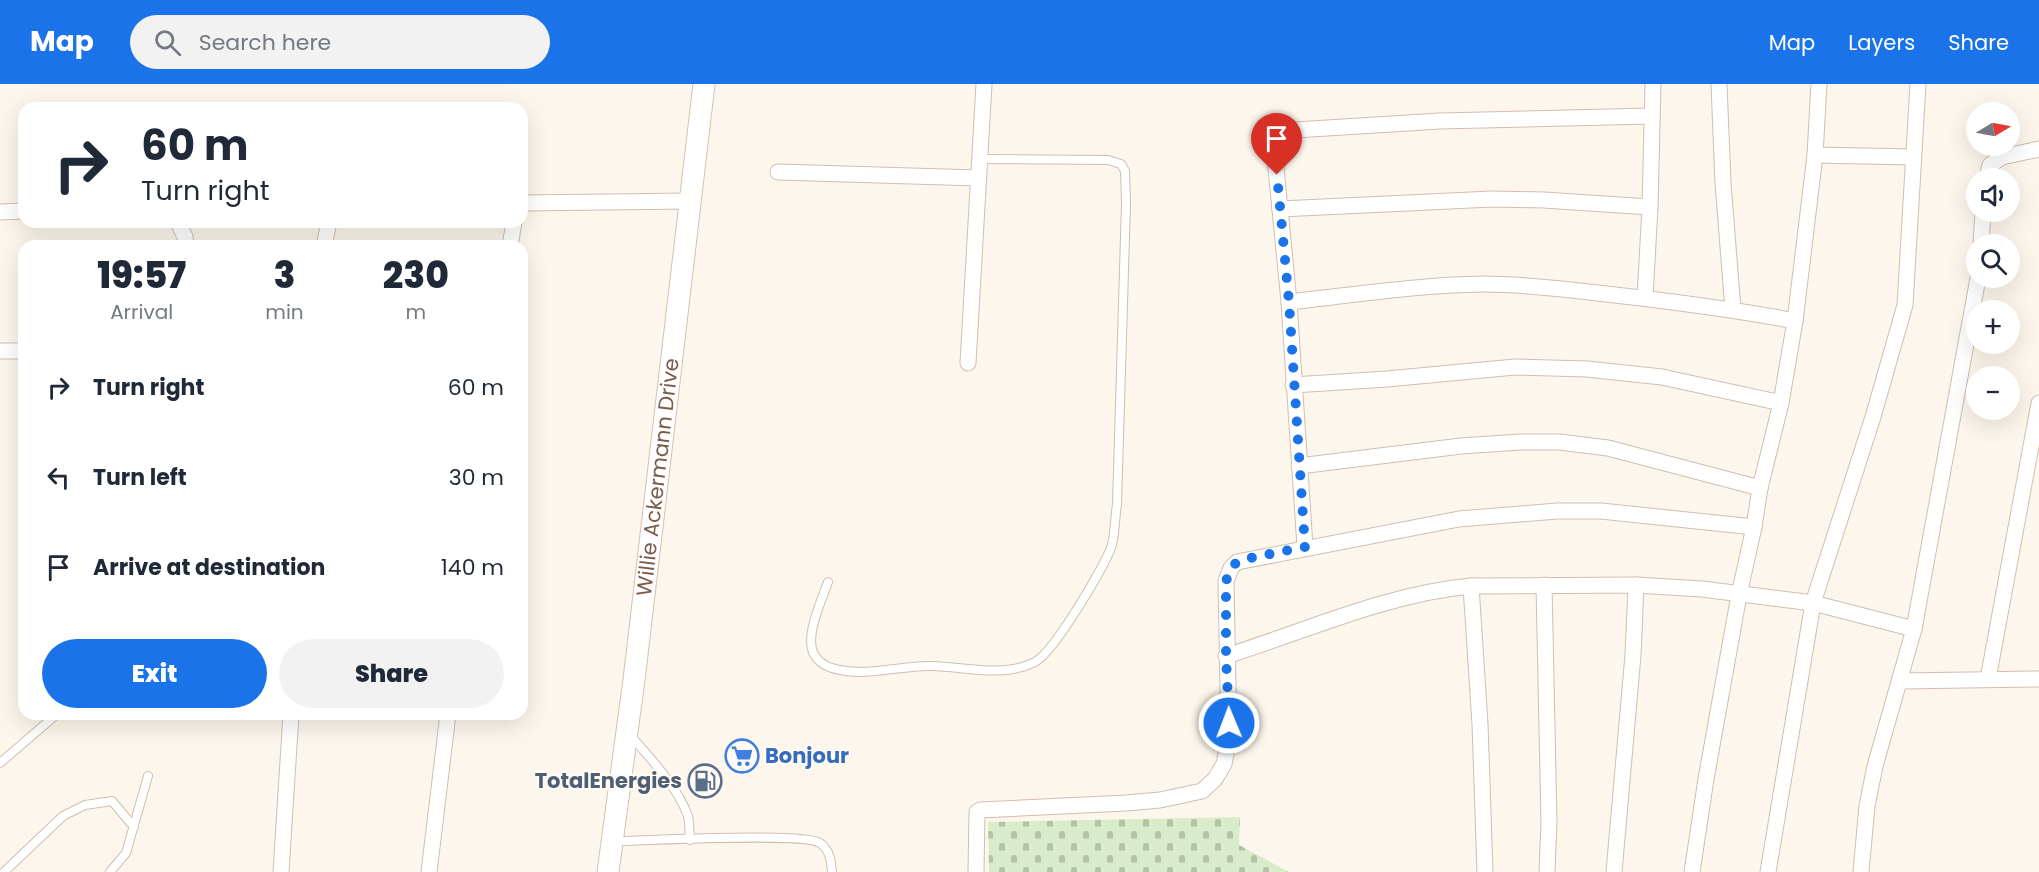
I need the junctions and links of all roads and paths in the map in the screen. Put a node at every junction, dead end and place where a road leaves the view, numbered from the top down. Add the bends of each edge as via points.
1 (704, 84) edge
2 (984, 84) edge
3 (1653, 84) edge
4 (1719, 84) edge
5 (1819, 84) edge
6 (1918, 84) edge
7 (1652, 116) junction
8 (2039, 149) edge
9 (1815, 155) junction
10 (1913, 157) junction
11 (981, 159) junction
12 (1989, 168) edge
13 (778, 172) dead end
14 (978, 178) junction
15 (690, 201) junction
16 (528, 203) edge
17 (1650, 207) junction
18 (1280, 209) junction
19 (18, 211) edge
20 (0, 212) edge
21 (1976, 288) edge
22 (1645, 298) junction
23 (1289, 302) junction
24 (1733, 310) junction
25 (1795, 321) junction
26 (0, 351) edge
27 (18, 351) edge
28 (968, 363) dead end
29 (1293, 385) junction
30 (1781, 403) junction
31 (2039, 403) edge
32 (1299, 466) junction
33 (1760, 488) junction
34 (1754, 527) junction
35 (1305, 547) junction
36 (828, 582) dead end
37 (1544, 585) junction
38 (1636, 585) junction
39 (1471, 586) junction
40 (1739, 595) junction
41 (1814, 603) junction
42 (1914, 629) junction
43 (1226, 656) junction
44 (1988, 679) junction
45 (2039, 679) edge
46 (1900, 681) junction
47 (50, 720) edge
48 (291, 720) edge
49 (447, 720) edge
50 (627, 731) junction
51 (0, 763) edge
52 (148, 776) dead end
53 (134, 827) junction
54 (690, 840) junction
55 (612, 842) junction
56 (4, 872) edge
57 (110, 872) edge
58 (281, 872) edge
59 (429, 872) edge
60 (608, 872) edge
61 (832, 872) edge
62 (976, 872) edge
63 (1485, 872) edge
64 (1547, 872) edge
65 (1614, 872) edge
66 (1692, 872) edge
67 (1768, 872) edge
68 (1860, 872) edge

1 - 15 street, Willie Ackermann Drive
2 - 11 street
3 - 7 street
4 - 24 street
5 - 9 street
6 - 10 street
7 - 17 street
7 - 18 street via 1440,121 1294,130 1276,143
8 - 12 street via 1997,159
9 - 10 street
9 - 25 street
10 - 41 street via 1905,305
11 - 14 street
11 - 36 lane via 1108,160 1125,171 1117,504 1112,545 1056,642 1037,661 1015,668 990,671 932,666 849,672 825,667 813,654 811,640
13 - 14 street
14 - 28 street
15 - 16 street
15 - 50 street, Willie Ackermann Drive
17 - 18 street via 1492,199
17 - 22 street
18 - 23 street
19 - 20 street
21 - 42 street
22 - 23 street via 1485,284
22 - 24 street
23 - 29 street
24 - 25 street
25 - 30 street
26 - 27 street
29 - 30 street via 1515,367 1587,369 1662,377
29 - 32 street
30 - 33 street
31 - 44 street
32 - 33 street via 1461,446 1559,442 1608,448
32 - 35 street
33 - 34 street
34 - 35 street via 1601,511 1557,511 1459,519
34 - 40 street
35 - 43 street via 1245,559 1231,568 1226,581
37 - 38 street
37 - 39 street
37 - 64 street
38 - 40 street
38 - 65 street
39 - 43 street via 1386,603
39 - 63 street
40 - 41 street
40 - 66 street
41 - 42 street
41 - 67 street
42 - 46 street
43 - 62 street via 1229,739 1224,764 1202,791 1126,803 980,810 975,822
44 - 45 street
44 - 46 street
46 - 68 street via 1875,766
47 - 51 lane
48 - 58 street
49 - 59 street
50 - 54 lane via 677,796 687,816
50 - 55 street, Willie Ackermann Drive
52 - 53 lane
53 - 56 lane via 112,801 85,805 63,816
53 - 57 lane via 126,853
54 - 55 lane
54 - 61 lane via 786,837 819,842 828,850
55 - 60 street, Willie Ackermann Drive

